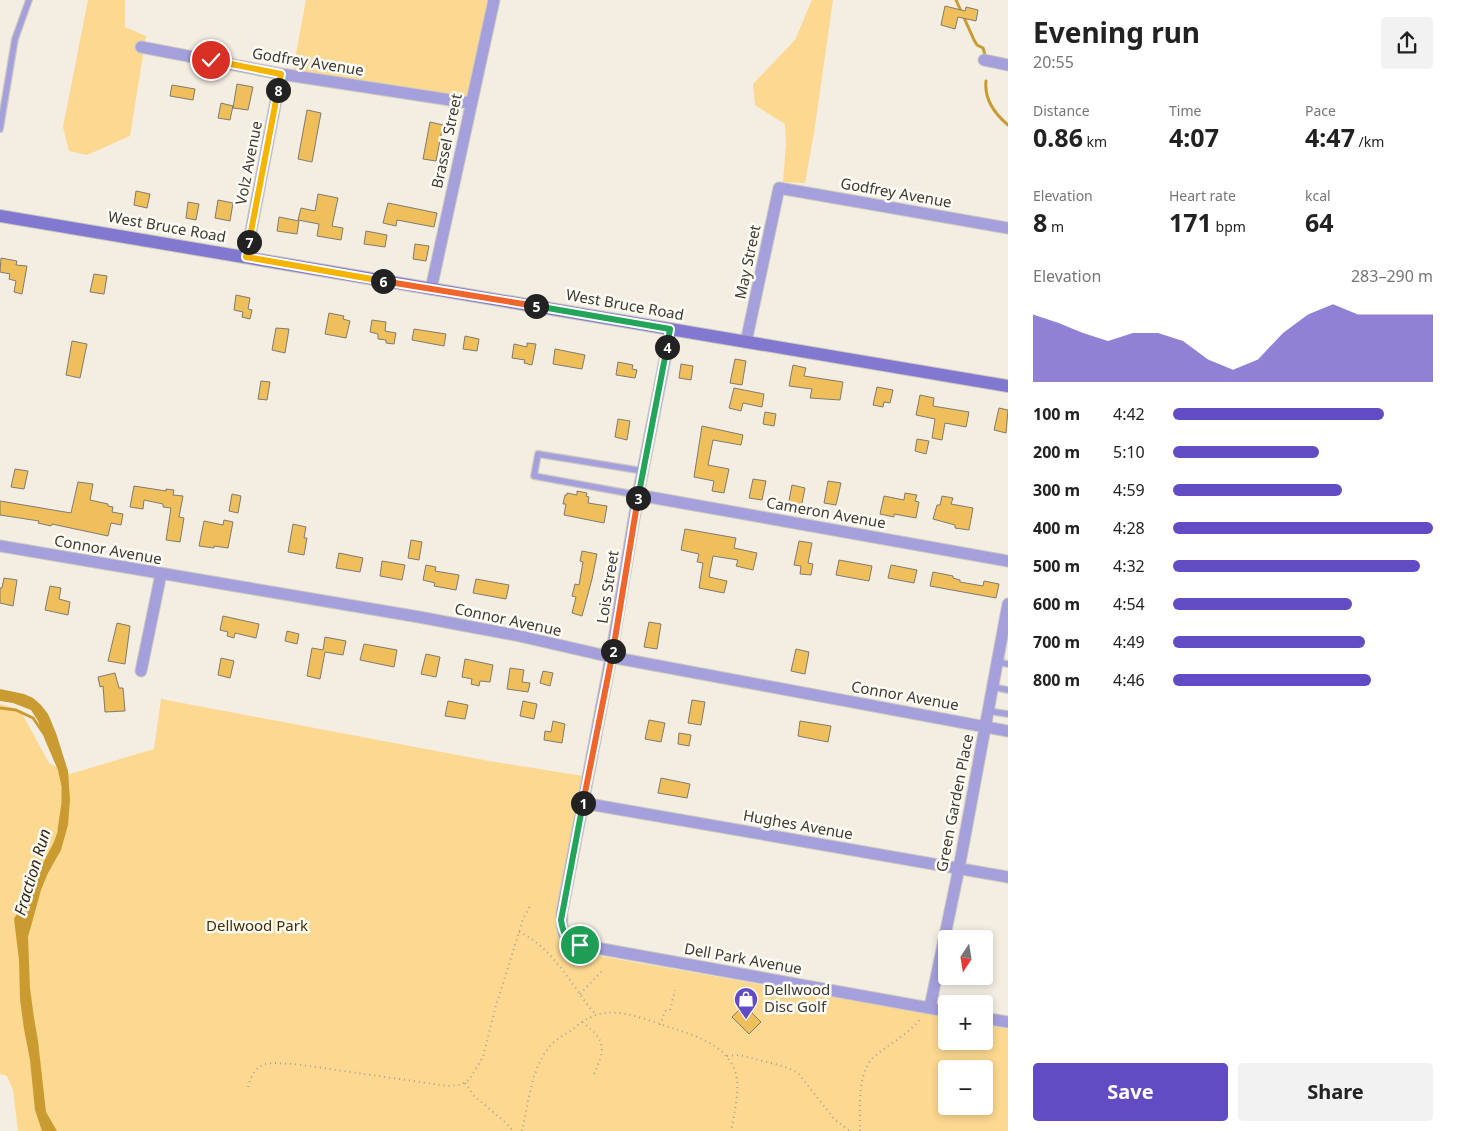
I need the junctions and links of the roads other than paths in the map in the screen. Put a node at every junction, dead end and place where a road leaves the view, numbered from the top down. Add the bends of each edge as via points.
1 (29, 0) edge
2 (494, 0) edge
3 (141, 47) dead end
4 (984, 60) dead end
5 (1008, 65) edge
6 (281, 74) junction
7 (470, 103) junction
8 (0, 129) edge
9 (779, 188) joint
10 (0, 216) edge
11 (1008, 228) edge
12 (246, 257) junction
13 (431, 289) junction
14 (670, 329) junction
15 (746, 342) junction
16 (1008, 386) edge
17 (643, 470) junction
18 (638, 495) junction
19 (0, 546) edge
20 (1008, 561) edge
21 (161, 574) junction
22 (1008, 604) edge
23 (1005, 636) edge
24 (612, 657) junction
25 (1003, 663) edge
26 (141, 671) dead end
27 (992, 687) junction
28 (1008, 690) edge
29 (988, 711) junction
30 (1008, 714) edge
31 (985, 726) junction
32 (1008, 731) edge
33 (583, 803) junction
34 (959, 868) junction
35 (1008, 877) edge
36 (566, 938) joint
37 (930, 1008) junction
38 (938, 1010) edge
39 (993, 1020) edge
40 (1008, 1022) edge

1 - 8 lane via 15,39
2 - 7 street, Brassel Street
3 - 6 street, Godfrey Avenue
4 - 5 street
6 - 7 street, Godfrey Avenue
6 - 12 street, Volz Avenue
7 - 13 street, Brassel Street
9 - 11 street, Godfrey Avenue
9 - 15 street, May Street
10 - 12 street, West Bruce Road
12 - 13 street, West Bruce Road
13 - 14 street, West Bruce Road
14 - 15 street, West Bruce Road
14 - 17 street, Lois Street
15 - 16 street, West Bruce Road
17 - 18 street, Lois Street
17 - 18 lane via 538,454 534,476
18 - 20 street, Cameron Avenue
18 - 24 street, Lois Street
19 - 21 street, Connor Avenue
21 - 24 street, Connor Avenue via 419,617
21 - 26 street
22 - 23 street, Green Garden Place
23 - 25 street, Green Garden Place
24 - 31 street, Connor Avenue
24 - 33 street, Lois Street
25 - 27 street, Green Garden Place
27 - 28 lane
27 - 29 street, Green Garden Place
29 - 30 lane
29 - 31 street, Green Garden Place
31 - 32 street, Connor Avenue
31 - 34 street, Green Garden Place
33 - 34 street, Hughes Avenue
33 - 36 street, Lois Street via 562,912 562,930
34 - 35 street, Hughes Avenue
34 - 37 street, Green Garden Place
36 - 37 street, Dell Park Avenue via 580,945
37 - 38 street, Dell Park Avenue
39 - 40 street

